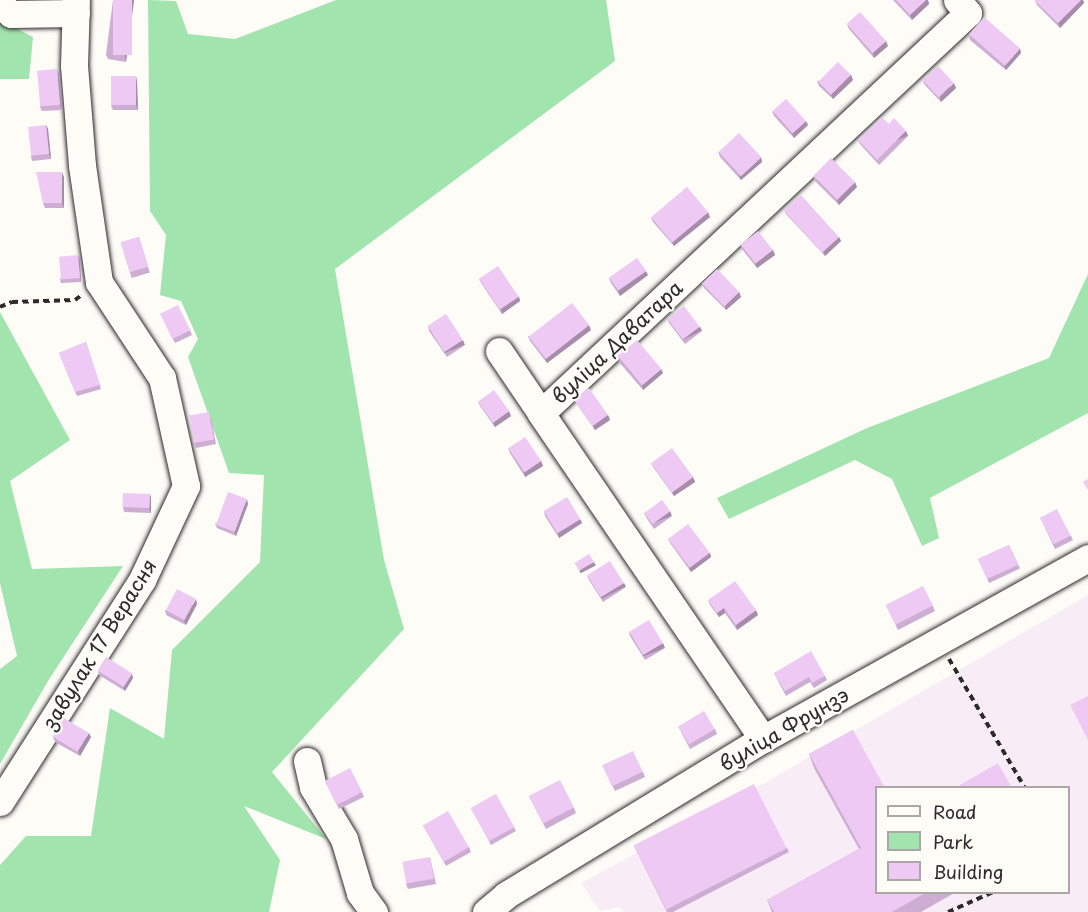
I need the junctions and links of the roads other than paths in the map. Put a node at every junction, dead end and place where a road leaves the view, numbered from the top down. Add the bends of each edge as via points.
1 (957, 0) edge
2 (0, 4) edge
3 (76, 6) edge
4 (499, 351) dead end
5 (541, 413) junction
6 (1088, 558) edge
7 (763, 739) junction
8 (307, 761) dead end
9 (0, 802) edge
10 (374, 912) edge
11 (486, 912) edge

1 - 5 street, вуліца Даватара via 968,13
2 - 3 street via 11,14
3 - 9 street, завулак 17 Верасня via 74,66 80,143 99,282 162,378 186,486 142,580
4 - 5 street
5 - 7 street, вуліца Даватара
6 - 7 street, вуліца Фрунзэ
7 - 11 street, вуліца Фрунзэ via 506,895
8 - 10 street via 313,787 344,838 360,893

